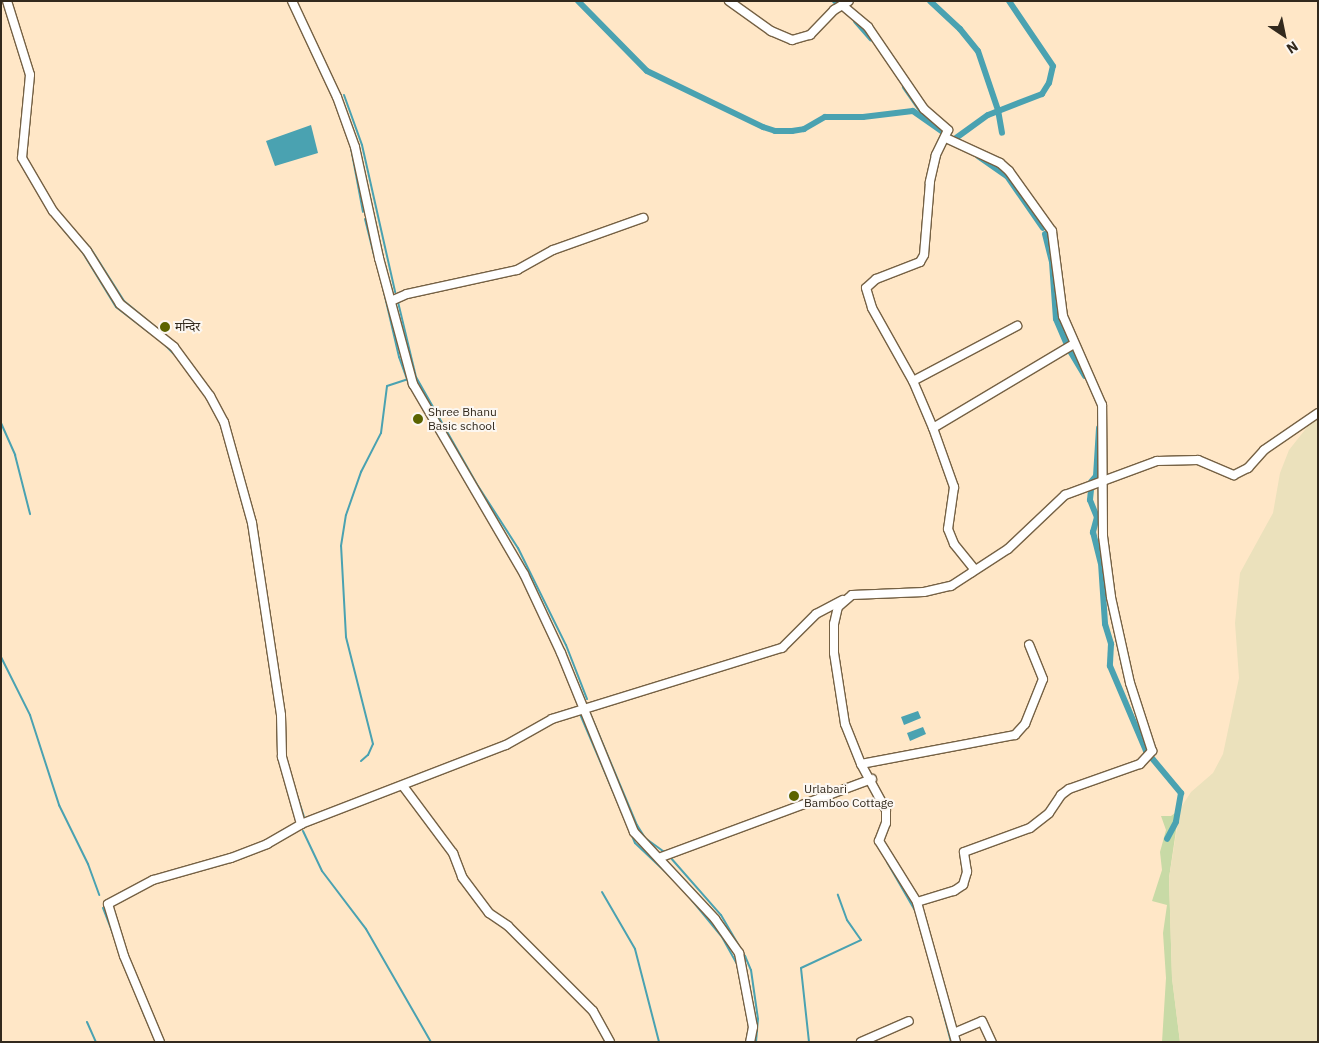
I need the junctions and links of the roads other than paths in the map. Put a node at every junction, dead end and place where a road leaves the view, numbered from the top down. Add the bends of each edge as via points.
1 (6, 1) edge
2 (292, 1) edge
3 (729, 1) edge
4 (847, 4) edge
5 (946, 138) junction
6 (643, 218) dead end
7 (391, 301) junction
8 (1017, 326) dead end
9 (1074, 344) junction
10 (913, 381) junction
11 (1318, 413) edge
12 (933, 428) junction
13 (1101, 481) junction
14 (972, 572) junction
15 (842, 600) junction
16 (1029, 645) dead end
17 (584, 708) junction
18 (861, 764) junction
19 (872, 779) junction
20 (403, 786) junction
21 (301, 824) junction
22 (660, 857) junction
23 (917, 902) junction
24 (909, 1021) dead end
25 (954, 1032) junction
26 (160, 1042) edge
27 (610, 1042) edge
28 (750, 1042) edge
29 (861, 1042) edge
30 (956, 1042) edge
31 (992, 1042) edge

1 - 21 street via 30,75 22,158 53,211 87,251 120,304 174,347 210,396 224,422 252,523 281,715 282,757
2 - 7 street via 338,97 355,147
3 - 4 street via 771,31 792,40 810,35
4 - 5 street via 876,38 924,108 947,128
5 - 9 street via 1000,163 1052,231 1063,316
5 - 10 street via 936,155 930,182 924,255 920,262 876,278 866,288 884,332
6 - 7 street via 554,250 517,270 407,294
7 - 17 street via 413,384 524,574
8 - 10 street
9 - 12 street
9 - 13 street via 1102,405
10 - 12 street
11 - 13 street via 1264,450 1248,468 1234,475 1185,458 1157,461
12 - 14 street via 954,487 948,529 954,544 974,569
13 - 14 street via 1065,495 1008,549
13 - 23 street via 1103,536 1119,642 1147,755 1140,764 1069,789 1061,794 1049,813 1030,828 964,852 967,872 963,885 954,891
14 - 15 street via 961,581 940,589 860,594
15 - 17 street via 816,614 782,648
15 - 18 street via 834,624 837,689 845,724
16 - 18 street via 1043,679 1025,724 1015,735
17 - 20 street via 536,727 506,745
17 - 22 street via 634,832
18 - 19 street
19 - 22 street
19 - 23 street via 887,817 879,841
20 - 21 street
20 - 27 street via 444,838 462,878 489,913 508,926 593,1011
21 - 26 street via 268,844 206,868 153,880 108,904 124,956
22 - 28 street via 715,919 740,953 753,1027
23 - 25 street
24 - 29 street
25 - 30 street
25 - 31 street via 982,1021

